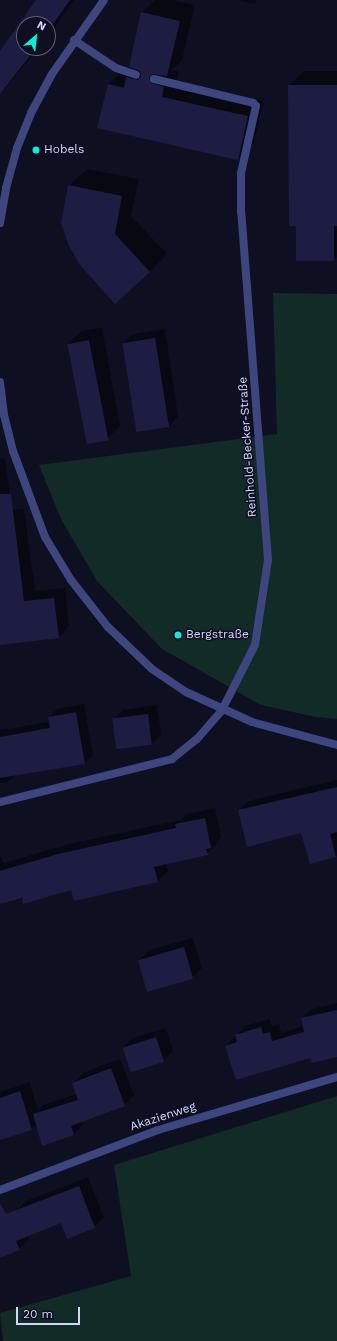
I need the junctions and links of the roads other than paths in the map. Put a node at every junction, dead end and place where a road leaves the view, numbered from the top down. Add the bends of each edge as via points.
1 (104, 0) edge
2 (74, 40) junction
3 (136, 75) dead end
4 (154, 79) dead end
5 (0, 223) edge
6 (0, 382) edge
7 (2, 415) edge
8 (222, 710) junction
9 (337, 745) edge
10 (0, 802) edge
11 (337, 1077) edge
12 (0, 1190) edge

1 - 2 street
2 - 3 street via 116,68
2 - 5 street via 31,113 17,148
4 - 8 street, Reinhold-Becker-Straße via 253,103 256,106 240,173 241,212 268,560 255,645
6 - 7 street
7 - 8 street via 44,537 71,580 108,627 152,669 186,692
8 - 9 street via 252,722
8 - 10 street via 197,739 172,759
11 - 12 street, Akazienweg via 158,1130

